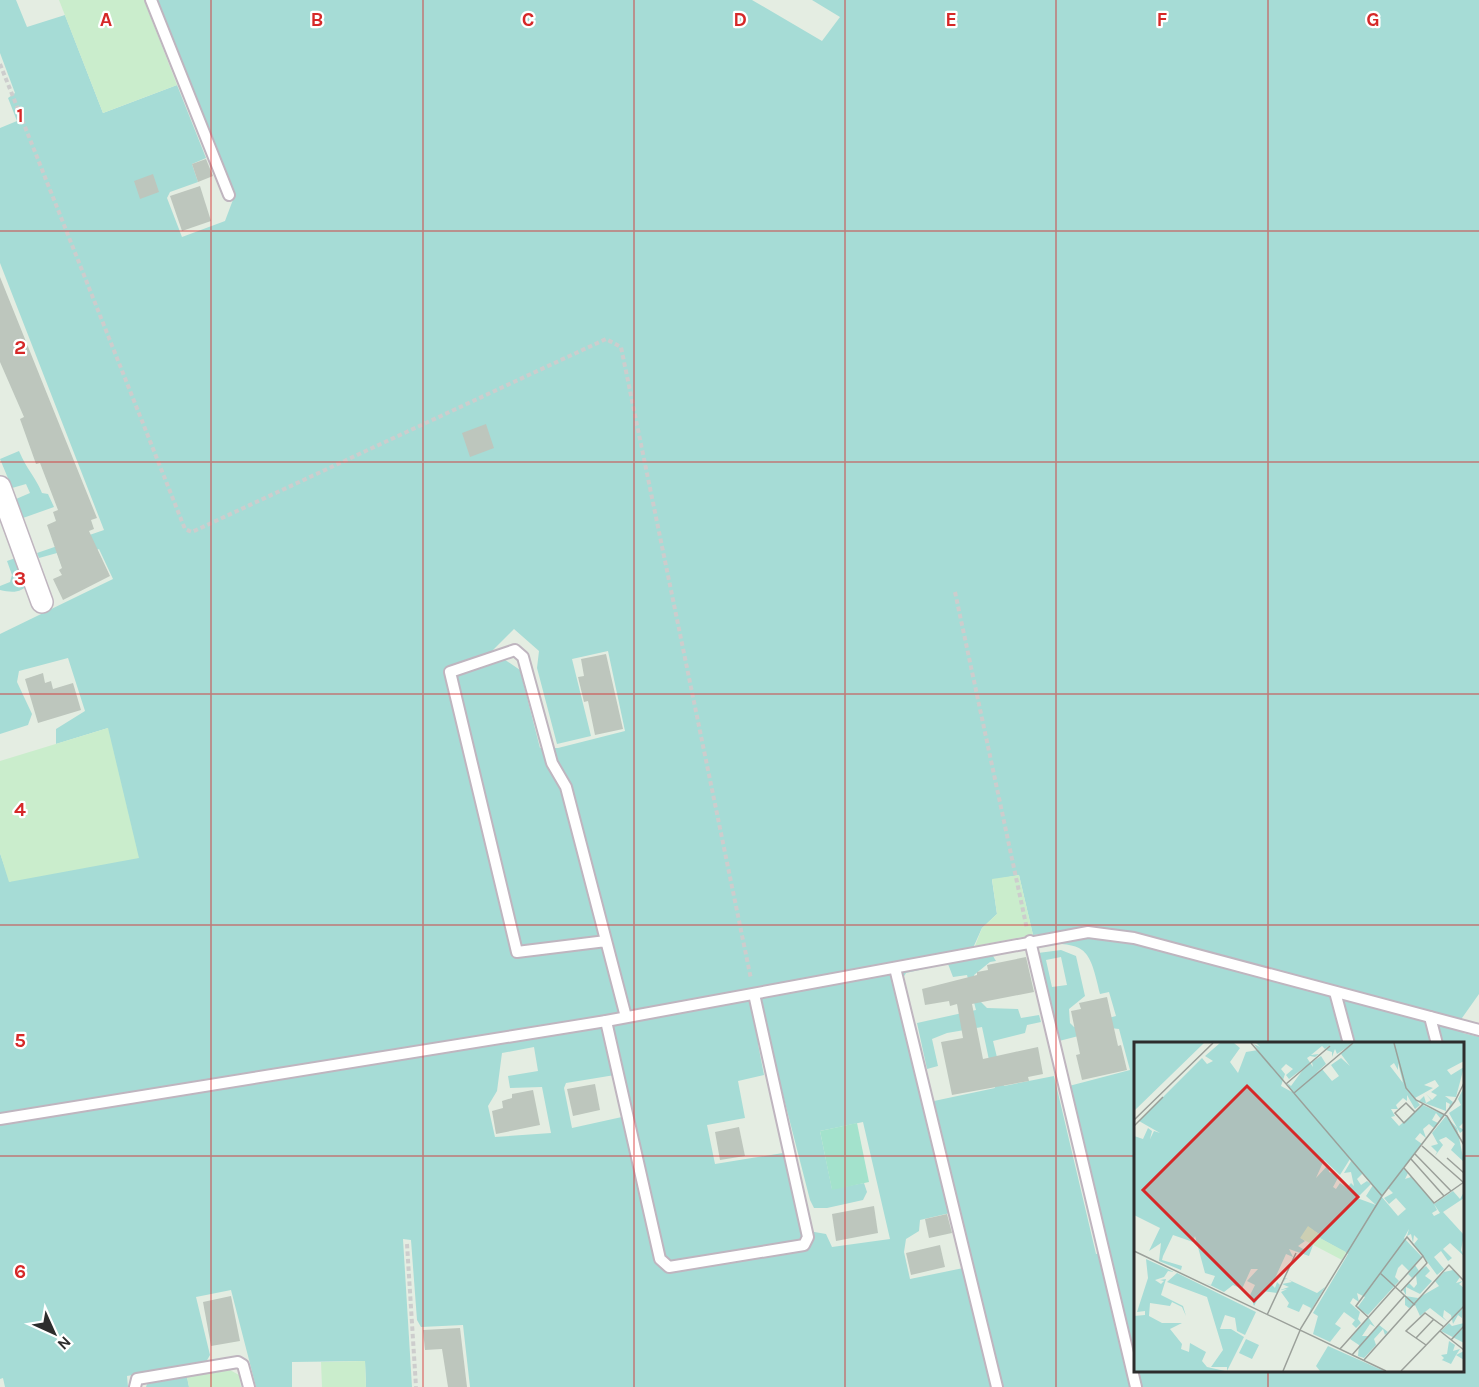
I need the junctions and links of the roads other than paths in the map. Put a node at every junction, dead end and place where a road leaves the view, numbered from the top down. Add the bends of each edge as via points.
1 (151, 0) edge
2 (229, 195) dead end
3 (0, 487) edge
4 (42, 602) dead end
5 (606, 941) junction
6 (1030, 941) junction
7 (895, 968) junction
8 (1335, 992) junction
9 (754, 994) junction
10 (626, 1017) junction
11 (1430, 1017) junction
12 (606, 1021) junction
13 (1479, 1030) edge
14 (1348, 1042) edge
15 (1436, 1042) edge
16 (0, 1119) edge
17 (135, 1387) edge
18 (249, 1387) edge
19 (997, 1387) edge
20 (1136, 1387) edge

1 - 2 lane
3 - 4 street
5 - 5 lane via 566,787 552,763 523,657 514,650 450,672 517,952
5 - 10 lane
6 - 7 lane
6 - 8 lane via 1088,932 1134,938
6 - 20 lane
7 - 9 lane
7 - 19 lane
8 - 11 lane
8 - 14 lane
9 - 10 lane
9 - 12 lane via 808,1237 804,1245 669,1267 660,1259
10 - 12 lane
11 - 13 lane
11 - 15 lane
12 - 16 lane
17 - 18 lane via 137,1379 238,1362 243,1365

